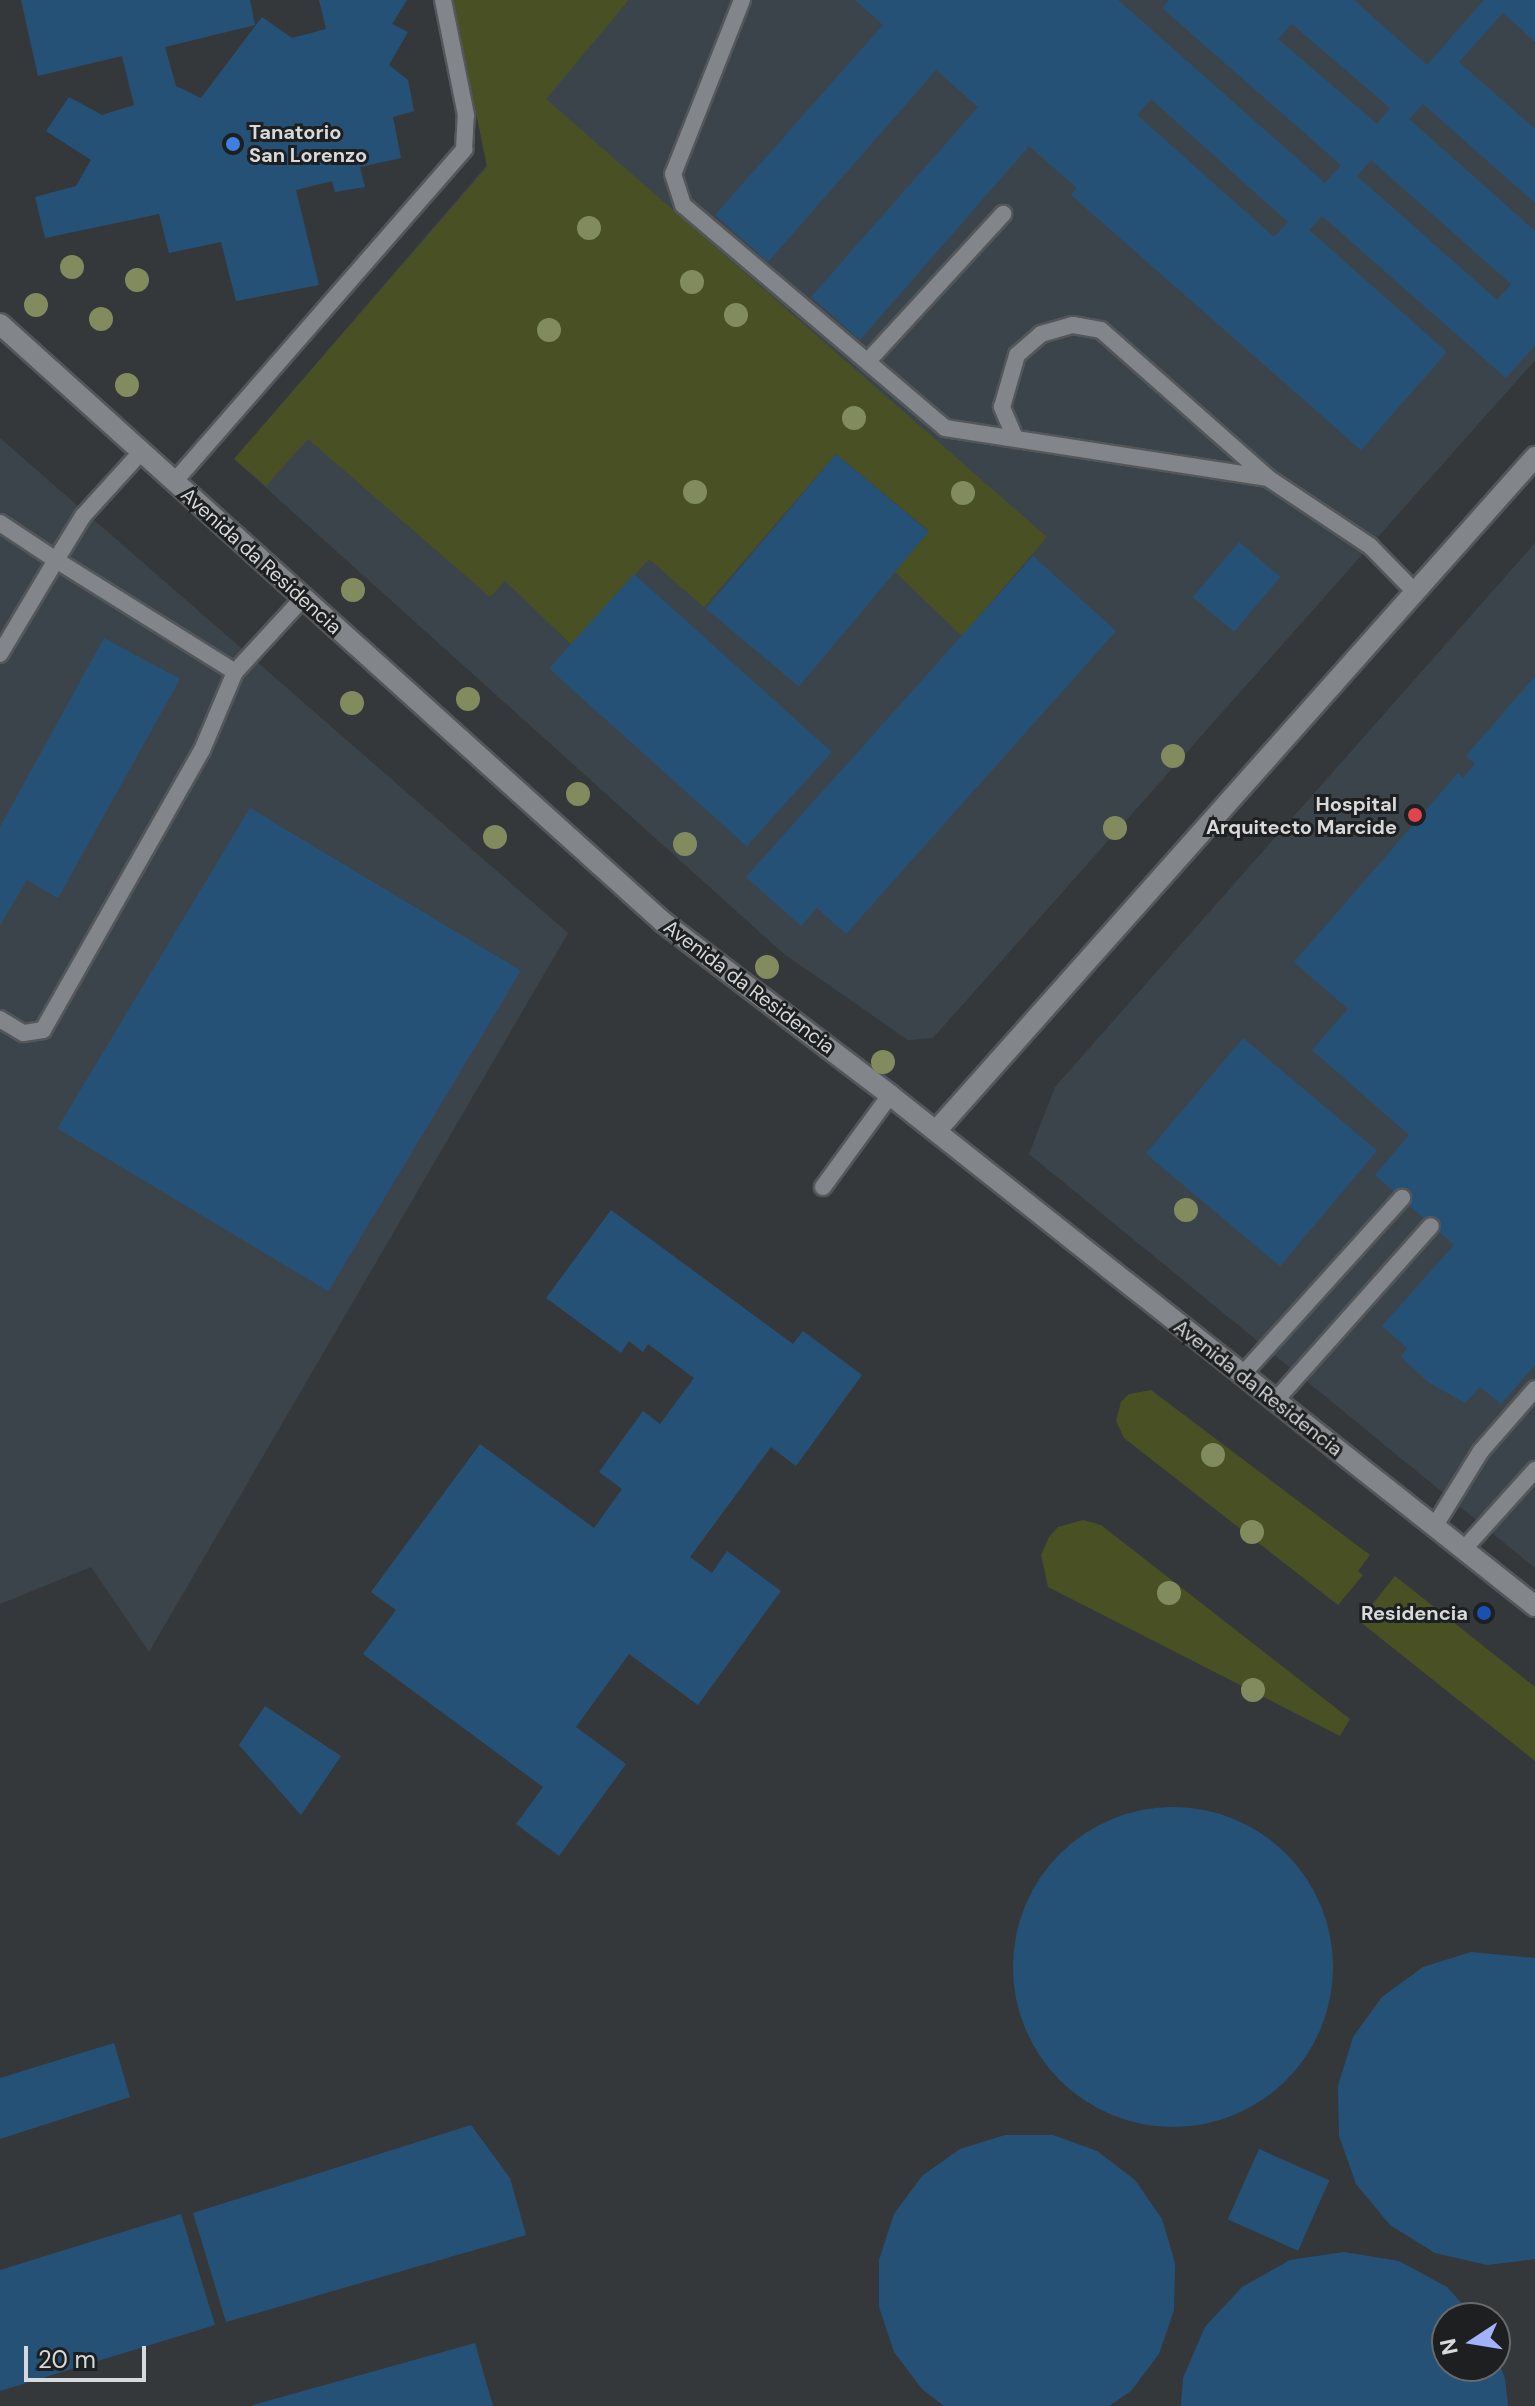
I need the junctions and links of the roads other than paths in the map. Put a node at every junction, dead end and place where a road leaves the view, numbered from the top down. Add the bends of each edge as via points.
1 (443, 0) edge
2 (742, 0) edge
3 (1003, 214) dead end
4 (0, 324) edge
5 (868, 361) junction
6 (1015, 438) junction
7 (141, 452) junction
8 (1535, 457) edge
9 (1268, 478) junction
10 (174, 482) junction
11 (0, 523) edge
12 (56, 560) junction
13 (1415, 592) junction
14 (303, 598) junction
15 (0, 654) edge
16 (235, 672) junction
17 (0, 1019) edge
18 (890, 1095) junction
19 (936, 1131) junction
20 (823, 1187) dead end
21 (1402, 1198) dead end
22 (1431, 1226) dead end
23 (1242, 1375) junction
24 (1535, 1389) edge
25 (1275, 1401) junction
26 (1535, 1470) edge
27 (1434, 1527) junction
28 (1463, 1550) junction
29 (1535, 1606) edge

1 - 10 lane via 466,115 464,149
2 - 5 lane via 673,174 683,205
3 - 5 lane
4 - 7 street, Avenida da Residencia
5 - 6 lane via 945,428
6 - 9 lane
6 - 9 lane via 1002,407 1017,355 1041,334 1073,325 1101,330
7 - 10 street, Avenida da Residencia
7 - 12 lane via 83,516
8 - 13 street
9 - 13 lane via 1370,546
10 - 14 street, Avenida da Residencia
11 - 12 lane
12 - 15 lane
12 - 16 lane
13 - 19 street
14 - 16 lane
14 - 18 street, Avenida da Residencia via 663,922
16 - 17 lane via 202,750 43,1030 23,1033
18 - 19 street, Avenida da Residencia
18 - 20 lane
19 - 23 street, Avenida da Residencia
21 - 23 lane
22 - 25 lane
23 - 25 street, Avenida da Residencia
24 - 27 lane via 1481,1451
25 - 27 street, Avenida da Residencia
26 - 28 lane
27 - 28 street, Avenida da Residencia
28 - 29 street, Avenida da Residencia

